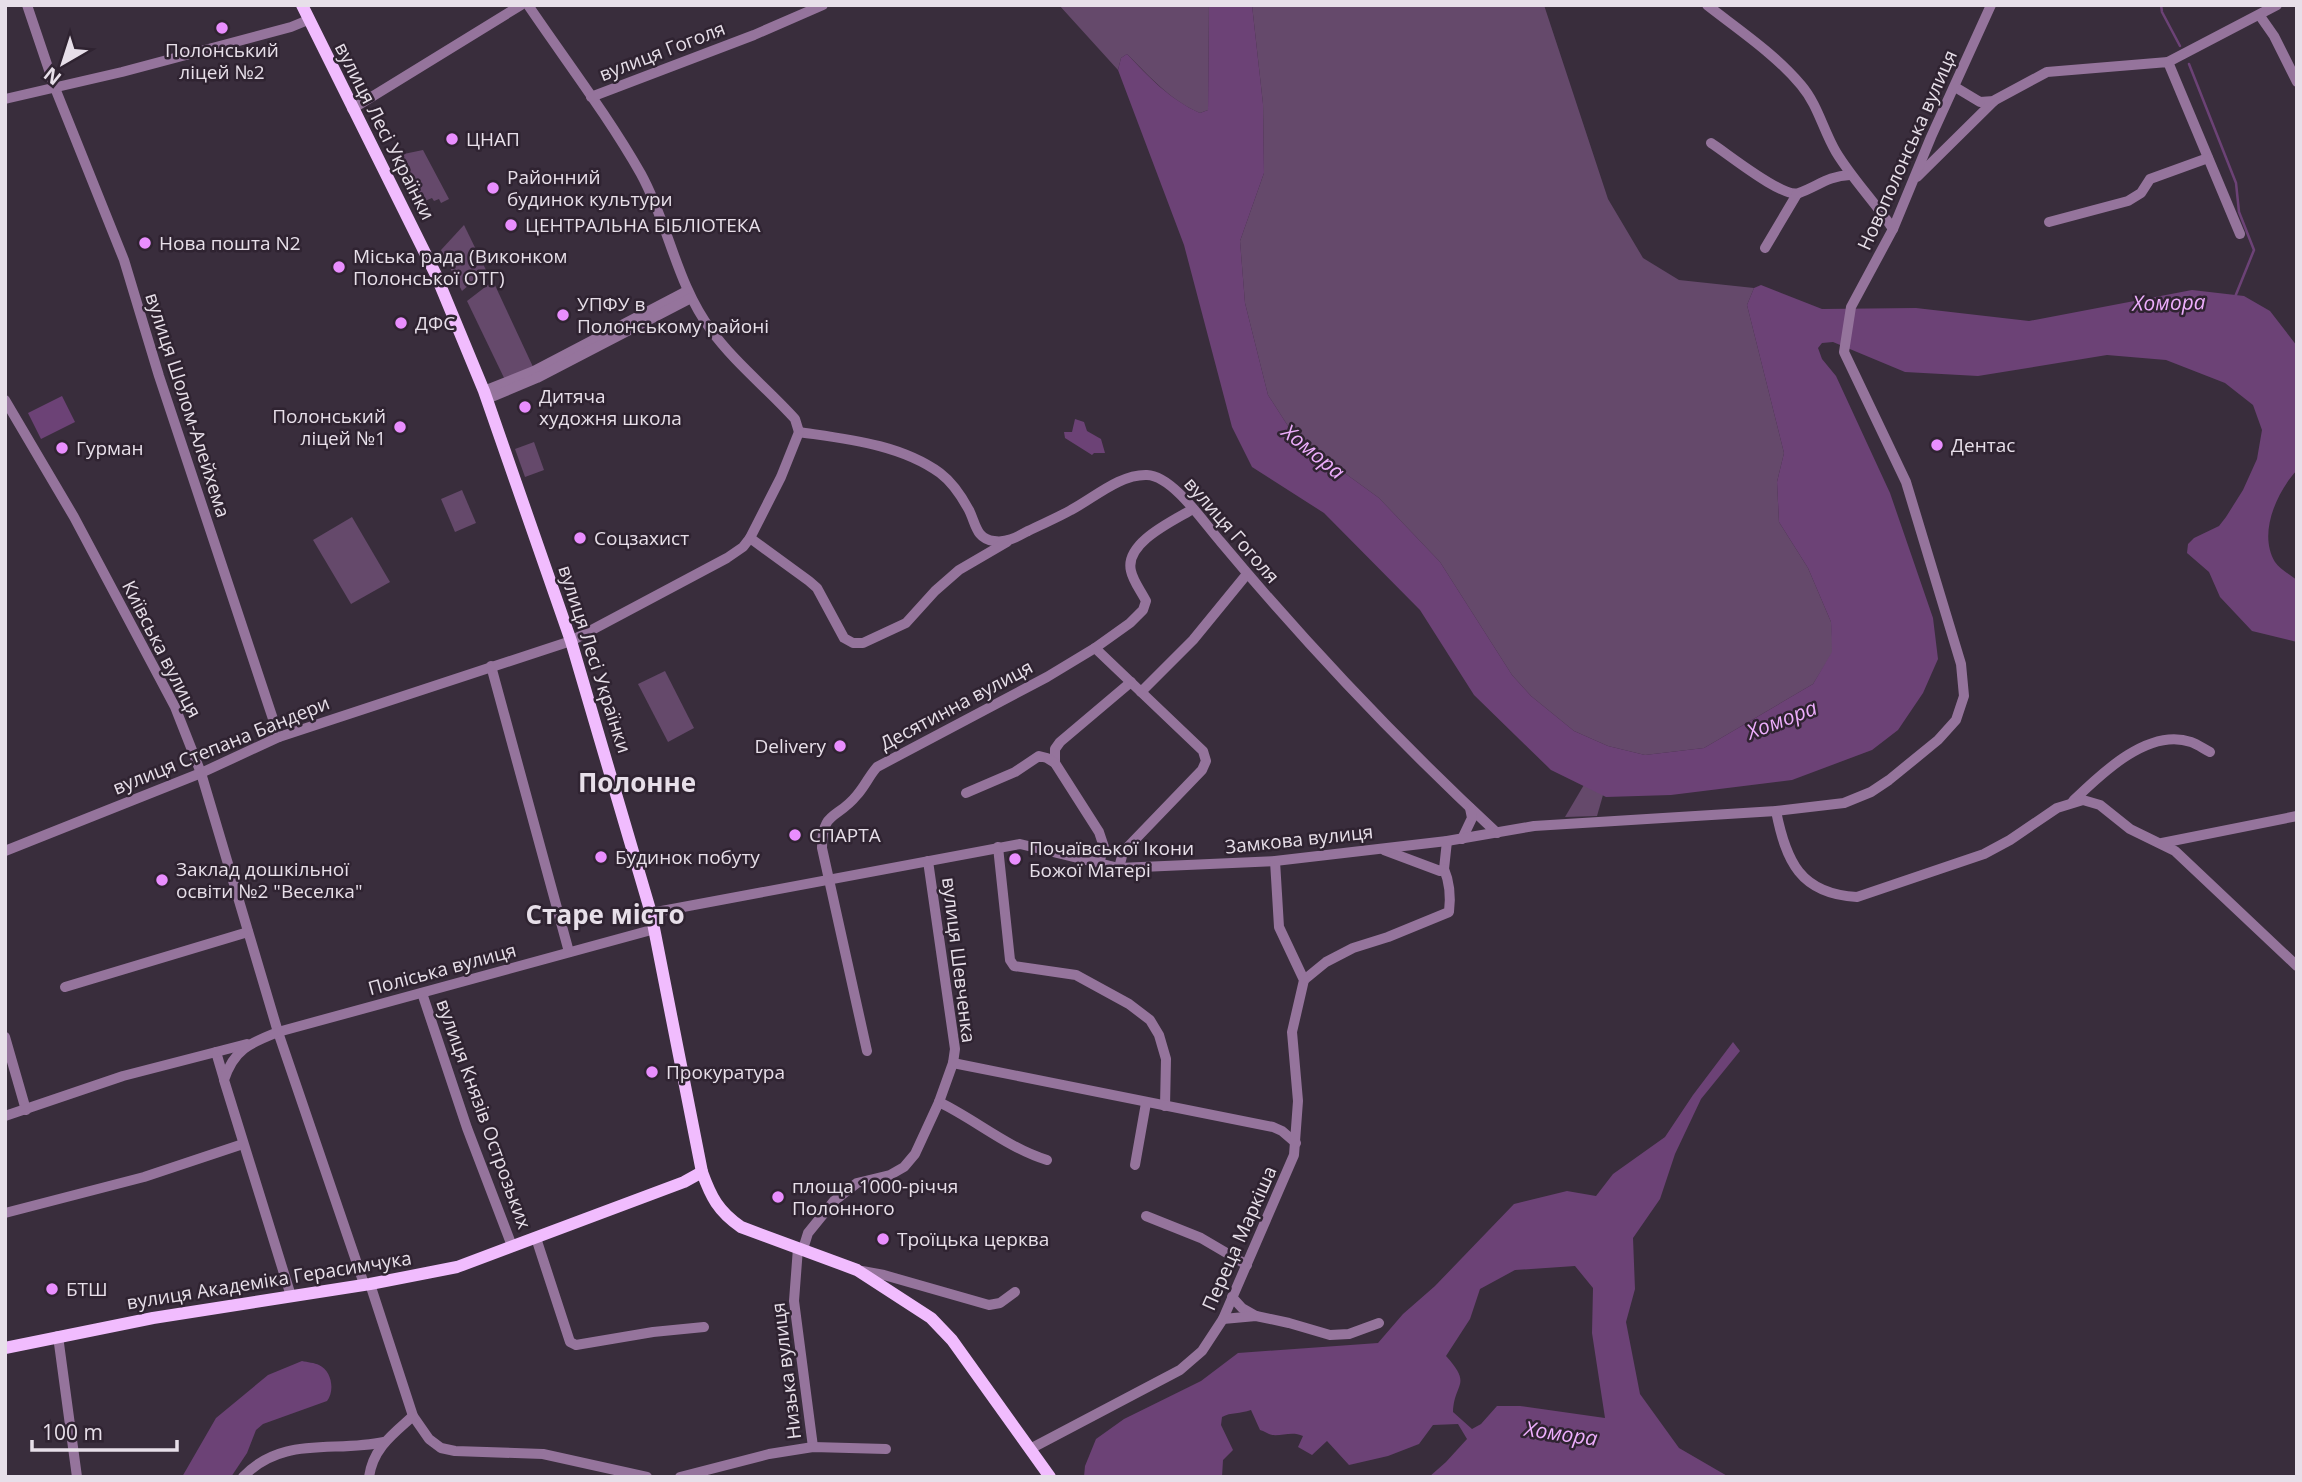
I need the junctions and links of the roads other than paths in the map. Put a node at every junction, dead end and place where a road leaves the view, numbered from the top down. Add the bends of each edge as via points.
1 (27, 5) edge
2 (302, 5) edge
3 (521, 5) edge
4 (528, 5) edge
5 (823, 5) edge
6 (1707, 5) edge
7 (1991, 5) edge
8 (2277, 5) edge
9 (2260, 16) junction
10 (308, 20) junction
11 (2168, 62) junction
12 (2297, 82) edge
13 (1955, 87) junction
14 (55, 88) junction
15 (591, 97) junction
16 (5, 99) edge
17 (1995, 100) junction
18 (352, 109) junction
19 (1711, 143) dead end
20 (2208, 158) junction
21 (1850, 175) junction
22 (1797, 194) junction
23 (1905, 202) junction
24 (2049, 222) dead end
25 (1893, 229) junction
26 (2240, 234) dead end
27 (1765, 248) dead end
28 (689, 295) junction
29 (1844, 352) joint
30 (486, 396) junction
31 (5, 400) edge
32 (799, 432) junction
33 (1192, 509) junction
34 (977, 533) junction
35 (750, 538) junction
36 (1008, 541) junction
37 (979, 559) junction
38 (1247, 574) junction
39 (572, 641) junction
40 (1095, 648) junction
41 (491, 666) junction
42 (1130, 682) junction
43 (1142, 692) junction
44 (279, 737) junction
45 (1060, 742) junction
46 (2210, 752) dead end
47 (1039, 756) junction
48 (1055, 764) junction
49 (201, 773) junction
50 (2093, 782) junction
51 (966, 793) dead end
52 (2070, 803) junction
53 (2100, 805) junction
54 (1470, 808) junction
55 (1776, 811) junction
56 (2297, 816) edge
57 (1497, 833) junction
58 (1462, 839) junction
59 (1447, 841) junction
60 (2175, 846) junction
61 (998, 847) junction
62 (1104, 847) junction
63 (1380, 848) junction
64 (5, 851) edge
65 (1123, 852) junction
66 (928, 861) junction
67 (1275, 862) junction
68 (1099, 863) junction
69 (1119, 868) junction
70 (1444, 869) junction
71 (829, 879) junction
72 (651, 913) junction
73 (655, 929) junction
74 (248, 932) junction
75 (569, 952) junction
76 (2297, 966) edge
77 (1304, 981) junction
78 (65, 987) dead end
79 (422, 993) junction
80 (278, 1032) junction
81 (5, 1037) edge
82 (248, 1044) junction
83 (867, 1051) dead end
84 (216, 1052) junction
85 (953, 1063) junction
86 (224, 1080) junction
87 (939, 1102) junction
88 (1146, 1103) junction
89 (1164, 1106) junction
90 (26, 1110) junction
91 (5, 1116) edge
92 (1298, 1123) junction
93 (1278, 1129) junction
94 (1296, 1143) junction
95 (243, 1144) junction
96 (1047, 1160) dead end
97 (1135, 1165) dead end
98 (702, 1172) junction
99 (5, 1213) edge
100 (1146, 1216) dead end
101 (536, 1238) junction
102 (512, 1246) junction
103 (801, 1249) junction
104 (1247, 1265) junction
105 (858, 1270) junction
106 (367, 1284) junction
107 (1014, 1292) dead end
108 (291, 1296) junction
109 (1232, 1297) junction
110 (1256, 1316) junction
111 (1223, 1319) junction
112 (1379, 1323) dead end
113 (704, 1327) dead end
114 (58, 1336) junction
115 (5, 1348) edge
116 (413, 1416) junction
117 (384, 1442) junction
118 (813, 1447) junction
119 (886, 1449) dead end
120 (1030, 1449) junction
121 (77, 1477) edge
122 (243, 1477) edge
123 (369, 1477) edge
124 (647, 1477) edge
125 (680, 1477) edge
126 (1050, 1477) edge

1 - 14 street, вулиця Шолом-Алейхема
2 - 10 main road, вулиця Лесі Українки
3 - 18 street
4 - 15 street, вулиця Гоголя
5 - 15 street, вулиця Гоголя
6 - 21 street via 1802,85
7 - 13 street, Новополонська вулиця
8 - 9 street
9 - 11 street
9 - 12 street
10 - 14 street
10 - 18 main road, вулиця Лесі Українки
11 - 17 street via 2047,72
11 - 20 street
13 - 17 street via 1980,102
13 - 23 street, Новополонська вулиця
14 - 16 street
14 - 44 street, вулиця Шолом-Алейхема via 124,260
15 - 28 street, вулиця Гоголя via 641,175
17 - 23 street via 1914,180
18 - 30 main road, вулиця Лесі Українки via 436,275
19 - 22 street via 1758,177
20 - 24 street via 2150,179 2141,193 2128,201
20 - 26 street
21 - 22 street via 1825,180
21 - 25 street
22 - 27 street
23 - 25 street, Новополонська вулиця
25 - 29 street, Новополонська вулиця via 1851,307
28 - 30 street via 537,378
28 - 32 street, вулиця Гоголя via 736,360 796,419
29 - 55 street, Замкова вулиця via 1906,482 1961,664 1964,696 1956,720 1938,740 1871,792 1844,803
30 - 39 main road, вулиця Лесі Українки
31 - 49 street, Київська вулиця via 74,517 171,700
32 - 34 street via 863,442 929,466 954,487
32 - 35 street
33 - 36 street, вулиця Гоголя via 1170,485 1157,477 1140,476 1124,479
33 - 38 street, вулиця Гоголя
33 - 40 street, Десятинна вулиця via 1133,552 1131,574 1146,601 1143,610
34 - 36 street via 993,541
34 - 37 street
35 - 37 street, вулиця Гоголя via 817,588 844,638 853,643 875,639 906,623 934,591
35 - 39 street, вулиця Степана Бандери via 727,558
36 - 37 street, вулиця Гоголя
38 - 43 street via 1193,640
38 - 54 street, вулиця Гоголя
39 - 41 street, вулиця Степана Бандери
39 - 72 main road, вулиця Лесі Українки
40 - 42 street
40 - 71 street, Десятинна вулиця via 877,767 859,794 822,829
41 - 44 street, вулиця Степана Бандери
41 - 75 street
42 - 43 street
42 - 45 street
43 - 65 street via 1203,751 1206,761
44 - 49 street, вулиця Степана Бандери
45 - 47 street
45 - 48 street
46 - 50 street via 2189,741 2147,745 2114,763
47 - 48 street
47 - 51 street
48 - 62 street
49 - 64 street, вулиця Степана Бандери
49 - 74 street, Київська вулиця
50 - 52 street
50 - 53 street via 2089,790
52 - 53 street via 2083,800
52 - 55 street via 1983,854 1857,897 1823,891 1796,869 1783,844
53 - 60 street via 2130,828
54 - 57 street, вулиця Гоголя
54 - 58 street via 1472,818
55 - 57 street, Замкова вулиця
56 - 60 street
57 - 58 street, Замкова вулиця
58 - 59 street, Замкова вулиця
59 - 63 street, Замкова вулиця
59 - 70 street
60 - 76 street
61 - 66 street, Замкова вулиця
61 - 68 street, Замкова вулиця via 1020,844
61 - 89 street via 1010,960 1014,966 1076,975 1150,1020 1166,1059
62 - 65 street
62 - 68 street
63 - 67 street, Замкова вулиця
63 - 70 street
65 - 69 street
66 - 71 street, Замкова вулиця
66 - 85 street, вулиця Шевченка via 955,1049
67 - 69 street, Замкова вулиця
67 - 77 street via 1279,927
68 - 69 street, Замкова вулиця
70 - 77 street via 1450,888 1449,912 1353,948
71 - 72 street, Замкова вулиця
71 - 83 street
72 - 73 main road, вулиця Лесі Українки
73 - 75 street, Поліська вулиця
73 - 98 main road, вулиця Лесі Українки
74 - 78 street
74 - 80 street, Київська вулиця
75 - 79 street, Поліська вулиця
77 - 92 street, Переца Маркіша via 1293,1032
79 - 80 street, Поліська вулиця
79 - 102 street, вулиця Князів Острозьких
80 - 82 street, Поліська вулиця
80 - 106 street, Київська вулиця
81 - 90 street
82 - 84 street
82 - 86 street
84 - 86 street
84 - 90 street via 123,1076
85 - 87 street, вулиця Шевченка
85 - 88 street, вулиця Шевченка
86 - 95 street
87 - 96 street via 1022,1153
87 - 103 street, вулиця Шевченка via 915,1154 904,1167 857,1183 834,1201
88 - 89 street, вулиця Шевченка
88 - 97 street
89 - 93 street, вулиця Шевченка
90 - 91 street
92 - 93 street
92 - 94 street, Переца Маркіша
93 - 94 street, вулиця Шевченка
94 - 104 street, Переца Маркіша
95 - 99 street via 144,1177
95 - 108 street
98 - 101 main road, вулиця Академіка Герасимчука
98 - 103 main road, вулиця Лесі Українки via 712,1198 730,1219
100 - 104 street via 1201,1238
101 - 102 main road, вулиця Академіка Герасимчука
101 - 113 street via 570,1342 576,1345
102 - 106 main road, вулиця Академіка Герасимчука via 457,1267
103 - 105 main road, вулиця Лесі Українки
103 - 118 street, Низька вулиця via 794,1301
104 - 109 street, Переца Маркіша
105 - 107 street, вулиця Лесі Українки via 989,1305
105 - 120 main road, вулиця Лесі Українки via 931,1318
106 - 108 main road, вулиця Академіка Герасимчука
106 - 116 street
108 - 114 main road, вулиця Академіка Герасимчука
109 - 110 street
109 - 111 street, Переца Маркіша
110 - 111 street
110 - 112 street via 1330,1335 1349,1334
111 - 120 street, Переца Маркіша via 1202,1351 1180,1370
114 - 115 main road, вулиця Академіка Герасимчука
114 - 121 street
116 - 117 street
116 - 124 street via 441,1448 543,1454
117 - 122 street via 305,1446 278,1453
117 - 123 street via 374,1456
118 - 119 street, Низька вулиця
118 - 125 street, Низька вулиця
120 - 126 main road, вулиця Лесі Українки

